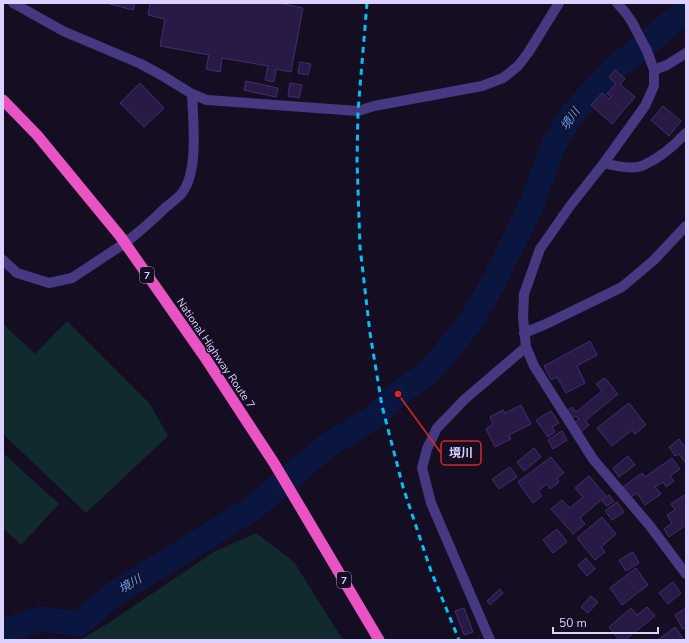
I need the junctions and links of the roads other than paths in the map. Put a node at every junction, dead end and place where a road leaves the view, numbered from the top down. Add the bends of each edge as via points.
1 (13, 3) edge
2 (559, 3) edge
3 (617, 3) edge
4 (686, 53) edge
5 (654, 70) junction
6 (192, 94) junction
7 (3, 100) edge
8 (686, 133) edge
9 (604, 163) junction
10 (686, 226) edge
11 (125, 243) junction
12 (3, 260) edge
13 (524, 332) junction
14 (526, 347) junction
15 (686, 574) edge
16 (379, 640) edge
17 (490, 640) edge

1 - 6 street via 63,31 141,64
2 - 6 street via 518,66 503,78 482,86 358,111 207,100
3 - 5 street via 632,22
4 - 5 street
5 - 9 street via 654,86 644,106
6 - 11 street via 193,155 183,192
7 - 11 highway, National Highway Route 7 / 7 via 37,135
8 - 9 street via 673,147 643,166 618,168
9 - 13 street via 540,249 524,294
10 - 13 street via 654,260 622,287
11 - 12 street via 72,278 49,283 17,273
11 - 16 highway, National Highway Route 7 / 7 via 204,356 274,463
13 - 14 street
14 - 15 street via 534,366 593,459 650,526
14 - 17 street via 465,399 437,428 422,468 431,503

